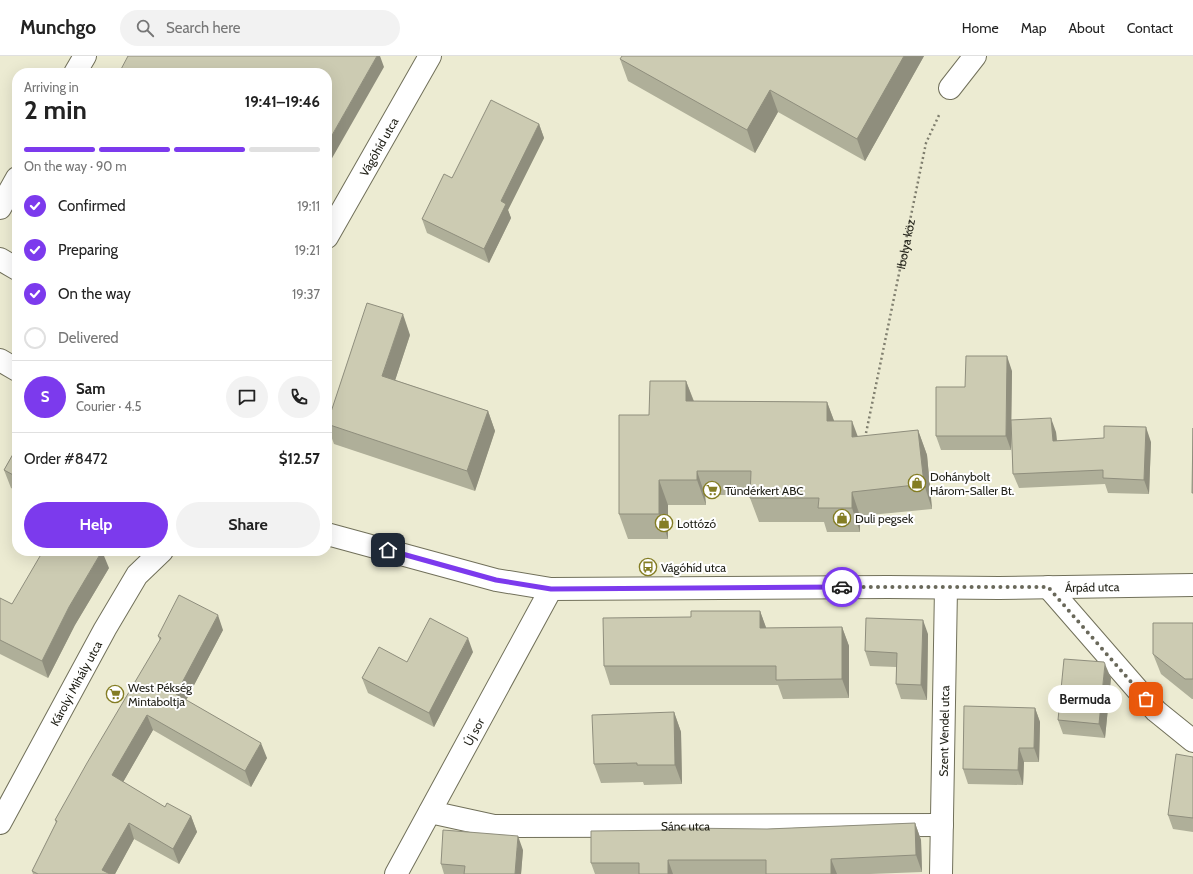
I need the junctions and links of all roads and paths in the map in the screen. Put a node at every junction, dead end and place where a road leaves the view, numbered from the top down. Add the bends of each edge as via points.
1 (85, 56) edge
2 (430, 56) edge
3 (975, 56) edge
4 (79, 68) edge
5 (950, 88) joint
6 (12, 187) edge
7 (0, 208) edge
8 (332, 228) edge
9 (0, 259) edge
10 (12, 266) edge
11 (0, 360) edge
12 (12, 367) edge
13 (864, 443) edge
14 (332, 535) edge
15 (157, 556) edge
16 (1193, 585) edge
17 (1048, 587) junction
18 (946, 588) junction
19 (551, 589) junction
20 (1193, 741) edge
21 (430, 812) junction
22 (0, 823) edge
23 (942, 825) junction
24 (396, 874) edge
25 (941, 874) edge

1 - 4 street
2 - 8 street, Vágóhíd utca
3 - 5 street
5 - 13 path, Ibolya köz via 926,143
6 - 7 street
9 - 10 street
11 - 12 street
14 - 19 street, Árpád utca via 496,580
15 - 22 street, Károlyi Mihály utca via 137,575 105,629
16 - 17 street, Árpád utca
17 - 18 street, Árpád utca
17 - 20 street via 1156,711
18 - 19 street, Árpád utca
18 - 23 street, Szent Vendel utca
19 - 21 street, Új sor
21 - 23 street, Sánc utca via 494,826
21 - 24 street, Új sor
23 - 25 street, Szent Vendel utca

